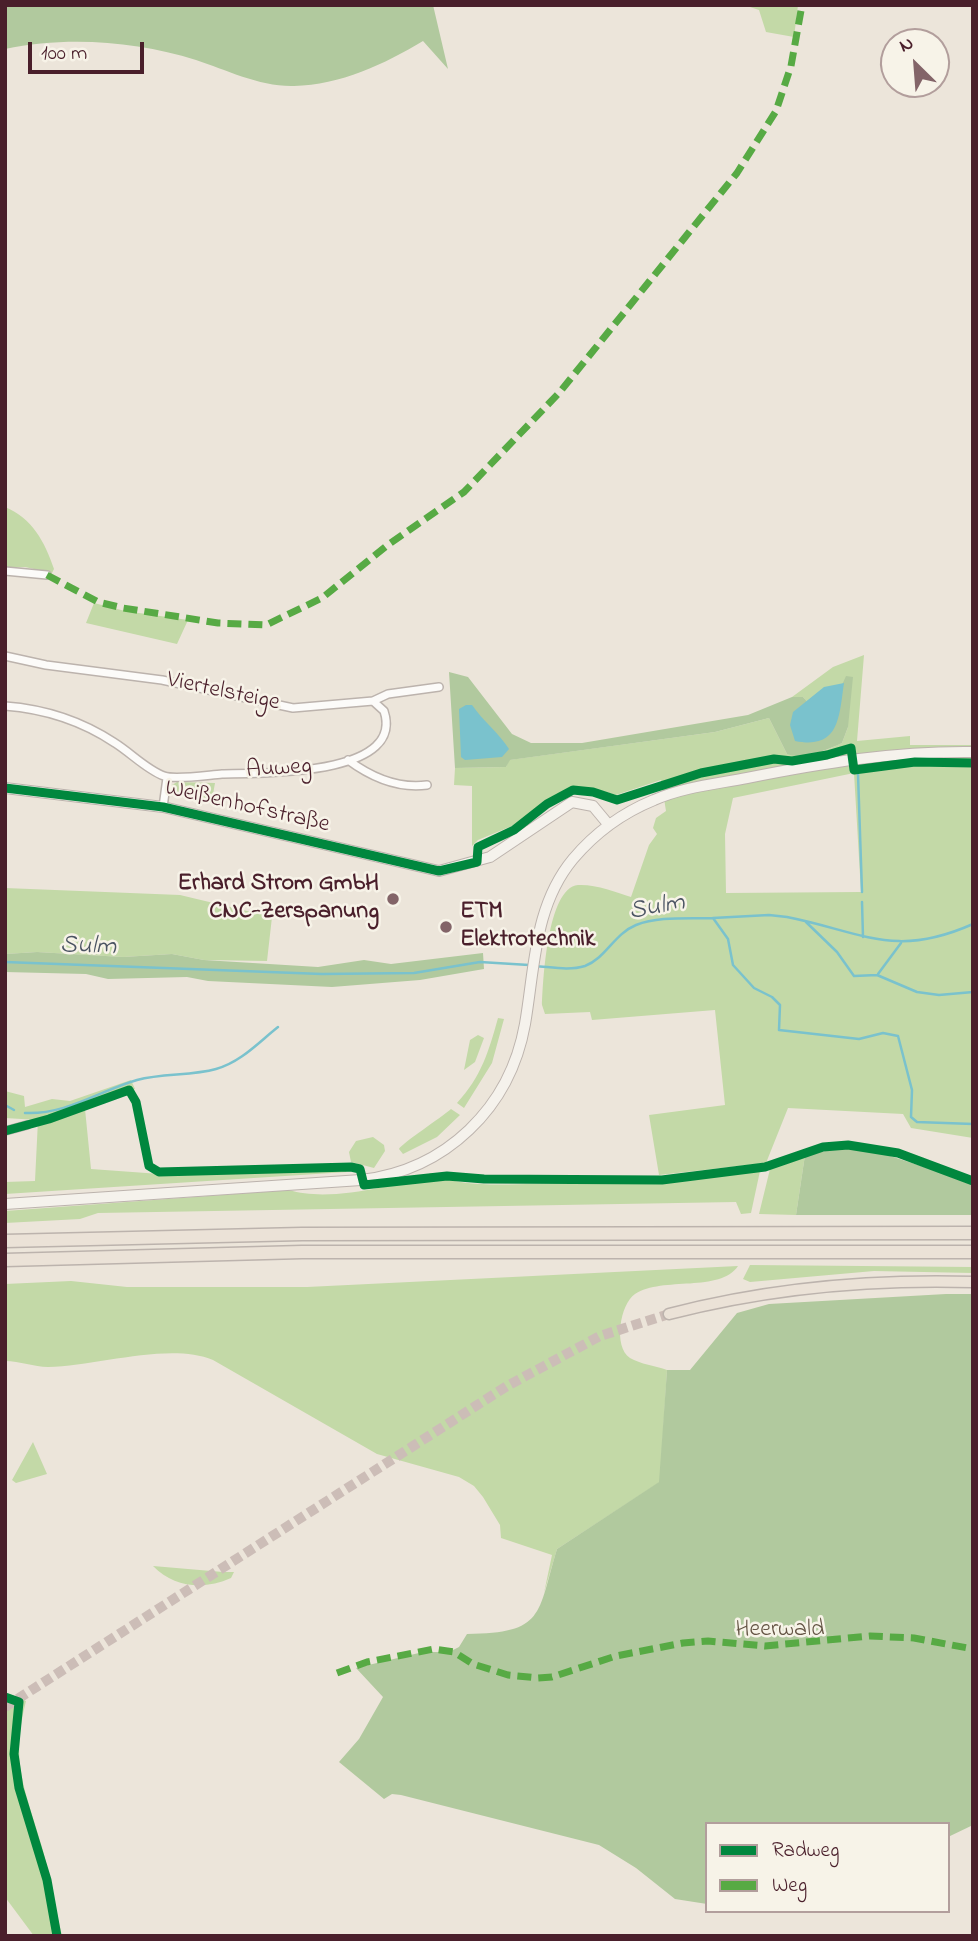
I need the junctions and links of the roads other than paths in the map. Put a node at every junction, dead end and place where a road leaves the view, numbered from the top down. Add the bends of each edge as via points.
1 (5, 571) edge
2 (47, 575) dead end
3 (5, 656) edge
4 (439, 687) dead end
5 (373, 701) junction
6 (5, 706) edge
7 (973, 752) edge
8 (348, 760) junction
9 (167, 778) junction
10 (427, 786) dead end
11 (5, 788) edge
12 (163, 807) junction
13 (608, 824) junction
14 (27, 1125) dead end
15 (5, 1131) edge
16 (5, 1203) edge
17 (973, 1233) edge
18 (5, 1241) edge
19 (973, 1252) edge
20 (5, 1260) edge
21 (973, 1282) edge
22 (669, 1314) tunnel mouth

1 - 2 street
3 - 5 street, Viertelsteige via 162,680 278,707
4 - 5 street, Viertelsteige via 399,691
5 - 8 street, Auweg via 384,711 386,732 378,745
6 - 9 street via 28,708 88,727
7 - 13 street via 853,758 718,783 655,799
8 - 9 street, Auweg via 304,771
8 - 10 street via 379,779
9 - 12 street
11 - 12 street, Weißenhofstraße
12 - 13 street, Weißenhofstraße via 439,871 490,857 572,802 593,806
13 - 16 street via 572,860 542,916 520,1046 502,1089 460,1140 422,1164 361,1180
14 - 15 street
17 - 18 highway via 302,1234
19 - 20 highway via 302,1252
21 - 22 main road via 803,1287

